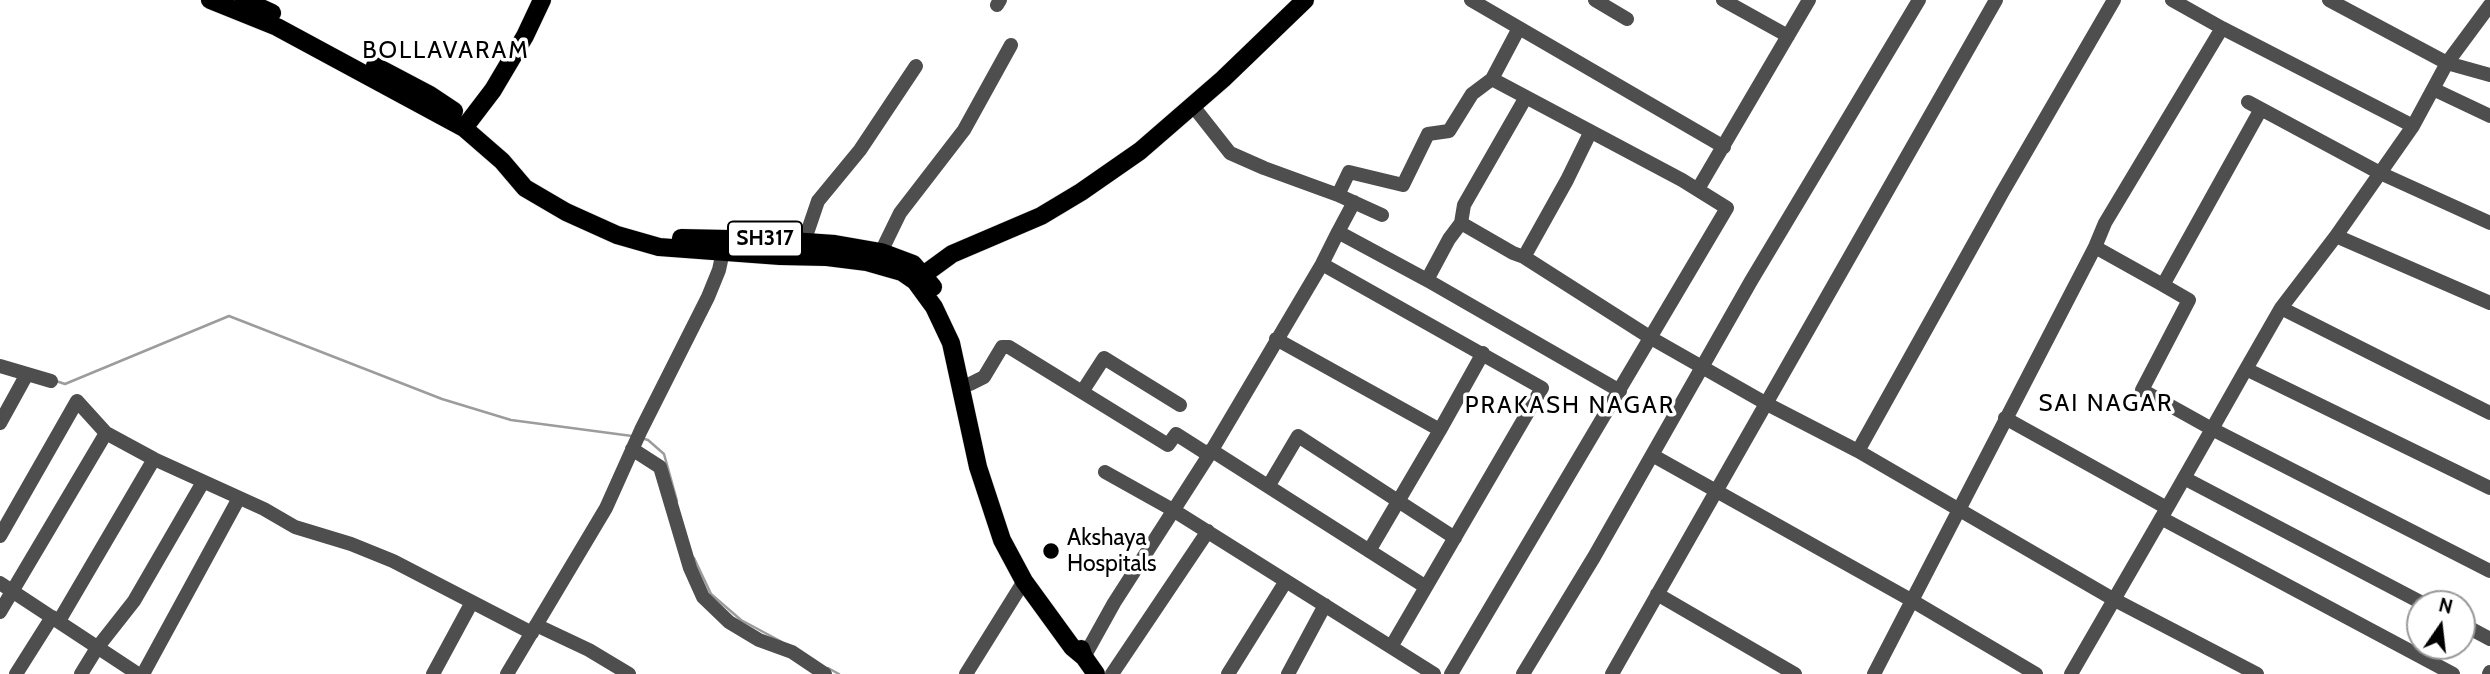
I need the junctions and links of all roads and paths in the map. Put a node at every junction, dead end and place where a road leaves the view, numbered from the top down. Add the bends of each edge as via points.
1 (210, 0) edge
2 (244, 0) edge
3 (542, 0) edge
4 (1305, 0) edge
5 (1471, 0) edge
6 (1595, 0) edge
7 (1723, 0) edge
8 (1809, 0) edge
9 (1919, 0) edge
10 (1996, 0) edge
11 (2114, 0) edge
12 (2172, 0) edge
13 (2329, 0) edge
14 (2490, 5) edge
15 (1627, 19) dead end
16 (289, 27) junction
17 (1519, 27) junction
18 (2222, 28) junction
19 (1788, 37) junction
20 (1011, 45) dead end
21 (2447, 63) junction
22 (916, 66) dead end
23 (2490, 75) edge
24 (1492, 79) junction
25 (2433, 89) junction
26 (1526, 97) junction
27 (2248, 102) dead end
28 (1193, 107) junction
29 (2261, 109) junction
30 (2490, 116) edge
31 (466, 125) junction
32 (2413, 126) junction
33 (1590, 133) junction
34 (1724, 147) junction
35 (2380, 173) junction
36 (1698, 189) junction
37 (1338, 195) junction
38 (1354, 202) junction
39 (1382, 215) dead end
40 (1461, 223) junction
41 (2490, 223) edge
42 (1339, 232) junction
43 (2336, 236) junction
44 (804, 242) junction
45 (724, 244) junction
46 (2095, 247) junction
47 (824, 250) junction
48 (881, 251) junction
49 (1524, 257) junction
50 (1322, 264) junction
51 (920, 279) junction
52 (1427, 280) junction
53 (2163, 285) junction
54 (2490, 303) edge
55 (2281, 308) junction
56 (1651, 338) junction
57 (1276, 340) junction
58 (1483, 353) junction
59 (0, 366) edge
60 (1702, 367) junction
61 (2246, 369) junction
62 (27, 374) junction
63 (51, 382) dead end
64 (970, 384) junction
65 (1620, 391) junction
66 (1082, 392) junction
67 (1767, 404) junction
68 (1180, 405) dead end
69 (2490, 412) edge
70 (2005, 418) junction
71 (0, 423) edge
72 (2212, 429) junction
73 (1440, 430) junction
74 (106, 433) junction
75 (636, 441) junction
76 (1858, 451) junction
77 (1210, 453) junction
78 (1652, 455) junction
79 (154, 459) junction
80 (1105, 472) dead end
81 (2184, 478) junction
82 (203, 482) junction
83 (1269, 485) junction
84 (2490, 488) edge
85 (1717, 492) junction
86 (239, 498) junction
87 (1398, 502) junction
88 (1173, 510) junction
89 (1958, 510) junction
90 (2164, 513) junction
91 (1208, 531) junction
92 (0, 536) edge
93 (1455, 538) junction
94 (1369, 551) junction
95 (2490, 570) edge
96 (1286, 581) junction
97 (1024, 582) junction
98 (0, 583) edge
99 (1426, 587) junction
100 (14, 590) junction
101 (1657, 594) junction
102 (2406, 595) edge
103 (2113, 599) junction
104 (1911, 600) junction
105 (472, 602) junction
106 (1325, 605) junction
107 (0, 612) edge
108 (55, 619) junction
109 (534, 629) junction
110 (1391, 647) junction
111 (97, 648) junction
112 (1084, 650) junction
113 (16, 674) edge
114 (81, 674) edge
115 (141, 674) edge
116 (433, 674) edge
117 (507, 674) edge
118 (629, 674) edge
119 (825, 674) edge
120 (966, 674) edge
121 (1096, 674) edge
122 (1103, 674) edge
123 (1112, 674) edge
124 (1228, 674) edge
125 (1288, 674) edge
126 (1434, 674) edge
127 (1451, 674) edge
128 (1523, 674) edge
129 (1612, 674) edge
130 (1795, 674) edge
131 (1874, 674) edge
132 (2036, 674) edge
133 (2071, 674) edge
134 (2258, 674) edge
135 (2453, 674) edge

1 - 16 main road
2 - 16 main road
3 - 31 main road via 493,90
4 - 28 main road
5 - 17 street
6 - 15 street
7 - 19 street
8 - 19 street
9 - 60 street
10 - 67 street
11 - 76 street
12 - 18 street
13 - 21 street
14 - 21 street
16 - 31 main road
17 - 24 street
17 - 34 street
18 - 32 street
18 - 46 street
19 - 34 street
20 - 48 street via 964,130 900,213
21 - 23 street
21 - 25 street
22 - 44 street via 860,150 818,201
24 - 26 street
24 - 37 street via 1472,94 1449,131 1428,134 1403,186 1349,172
25 - 30 street
25 - 32 street
26 - 33 street
26 - 40 street via 1464,205
27 - 29 street
28 - 37 street via 1230,153
28 - 51 main road via 1081,192 1041,216 952,254
29 - 35 street
29 - 53 street
31 - 45 main road via 496,149 525,188 587,217 659,247
32 - 35 street
33 - 36 street
33 - 49 street
34 - 36 street
35 - 41 street
35 - 43 street
36 - 56 street via 1727,208
37 - 38 street
38 - 39 street
38 - 42 street
40 - 49 street
40 - 52 street
42 - 50 street
42 - 52 street
43 - 54 street
43 - 55 street
44 - 45 main road, SH317
44 - 47 main road, SH317
45 - 47 main road
45 - 75 street via 708,297
46 - 53 street
46 - 70 street
47 - 48 main road, SH317
47 - 51 main road
48 - 51 main road, SH317 via 914,264
49 - 56 street
50 - 57 street
50 - 58 street
51 - 64 main road, SH317 via 942,302 960,339
51 - 97 main road via 951,343 986,496
52 - 65 street
53 - 72 street via 2189,300 2142,390
55 - 61 street
55 - 69 street
56 - 60 street
56 - 65 street
57 - 73 street
57 - 77 street
58 - 73 street
58 - 93 street via 1542,388
59 - 62 street
60 - 67 street
60 - 78 street
61 - 72 street
61 - 84 street
62 - 63 street
62 - 71 street
64 - 66 street via 984,377 1004,346
64 - 112 main road, SH317 via 994,484 1017,548 1038,588
65 - 127 street
66 - 68 street via 1104,359
66 - 77 street via 1168,445 1176,434
67 - 76 street
67 - 85 street
70 - 89 street
70 - 90 street
72 - 81 street
72 - 95 street
73 - 87 street
74 - 79 street
74 - 92 street via 77,401
74 - 100 street
75 - 109 street via 606,508
75 - 119 street via 660,467 703,597 729,622 792,652
76 - 89 street
77 - 83 street
77 - 88 street
78 - 85 street
78 - 128 street
79 - 82 street
79 - 108 street
80 - 88 street
81 - 90 street
81 - 102 street
82 - 86 street
82 - 111 street via 134,601
83 - 87 street via 1298,436
83 - 94 street
85 - 101 street
85 - 104 street
86 - 105 street via 295,527 393,561
86 - 115 street
87 - 93 street
87 - 94 street
88 - 91 street
88 - 112 street
89 - 103 street
89 - 104 street
90 - 103 street
90 - 135 street
91 - 96 street
91 - 123 street
93 - 99 street
94 - 99 street
96 - 106 street
96 - 124 street
97 - 112 main road via 1072,647
97 - 120 street
98 - 100 street
99 - 110 street
100 - 107 street
100 - 108 street
101 - 129 street
101 - 130 street
103 - 133 street
103 - 134 street
104 - 131 street
104 - 132 street
105 - 109 street
105 - 116 street
106 - 110 street
106 - 125 street
108 - 111 street
108 - 113 street
109 - 117 street
109 - 118 street via 589,650
110 - 126 street
111 - 114 street
111 - 115 street
112 - 121 main road, SH317
112 - 122 main road, SH317

